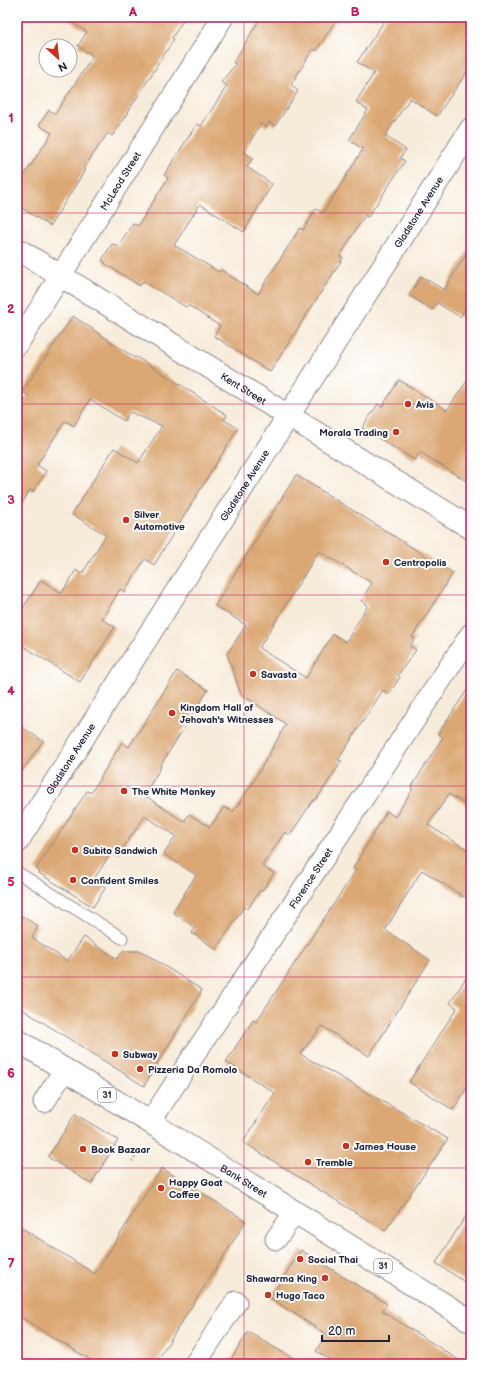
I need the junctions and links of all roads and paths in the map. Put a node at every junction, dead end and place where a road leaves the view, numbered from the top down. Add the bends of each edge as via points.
1 (223, 17) edge
2 (471, 129) edge
3 (17, 249) edge
4 (60, 276) junction
5 (17, 345) edge
6 (289, 417) junction
7 (471, 528) edge
8 (471, 634) edge
9 (17, 842) edge
10 (17, 872) edge
11 (122, 938) dead end
12 (17, 1040) edge
13 (65, 1069) junction
14 (44, 1102) dead end
15 (150, 1122) junction
16 (140, 1148) dead end
17 (132, 1161) dead end
18 (295, 1212) junction
19 (276, 1240) dead end
20 (236, 1302) dead end
21 (471, 1321) edge
22 (195, 1364) edge

1 - 4 street, McLeod Street
2 - 6 main road, Gladstone Avenue
3 - 4 main road, Kent Street
4 - 5 street, McLeod Street
4 - 6 main road, Kent Street
6 - 7 main road, Kent Street
6 - 9 main road, Gladstone Avenue
8 - 15 street, Florence Street
10 - 11 lane
12 - 13 main road, Bank Street / 31
13 - 14 street
13 - 15 main road, Bank Street / 31
15 - 18 main road, Bank Street / 31
16 - 17 path
18 - 19 street
18 - 21 main road, Bank Street / 31
20 - 22 street

